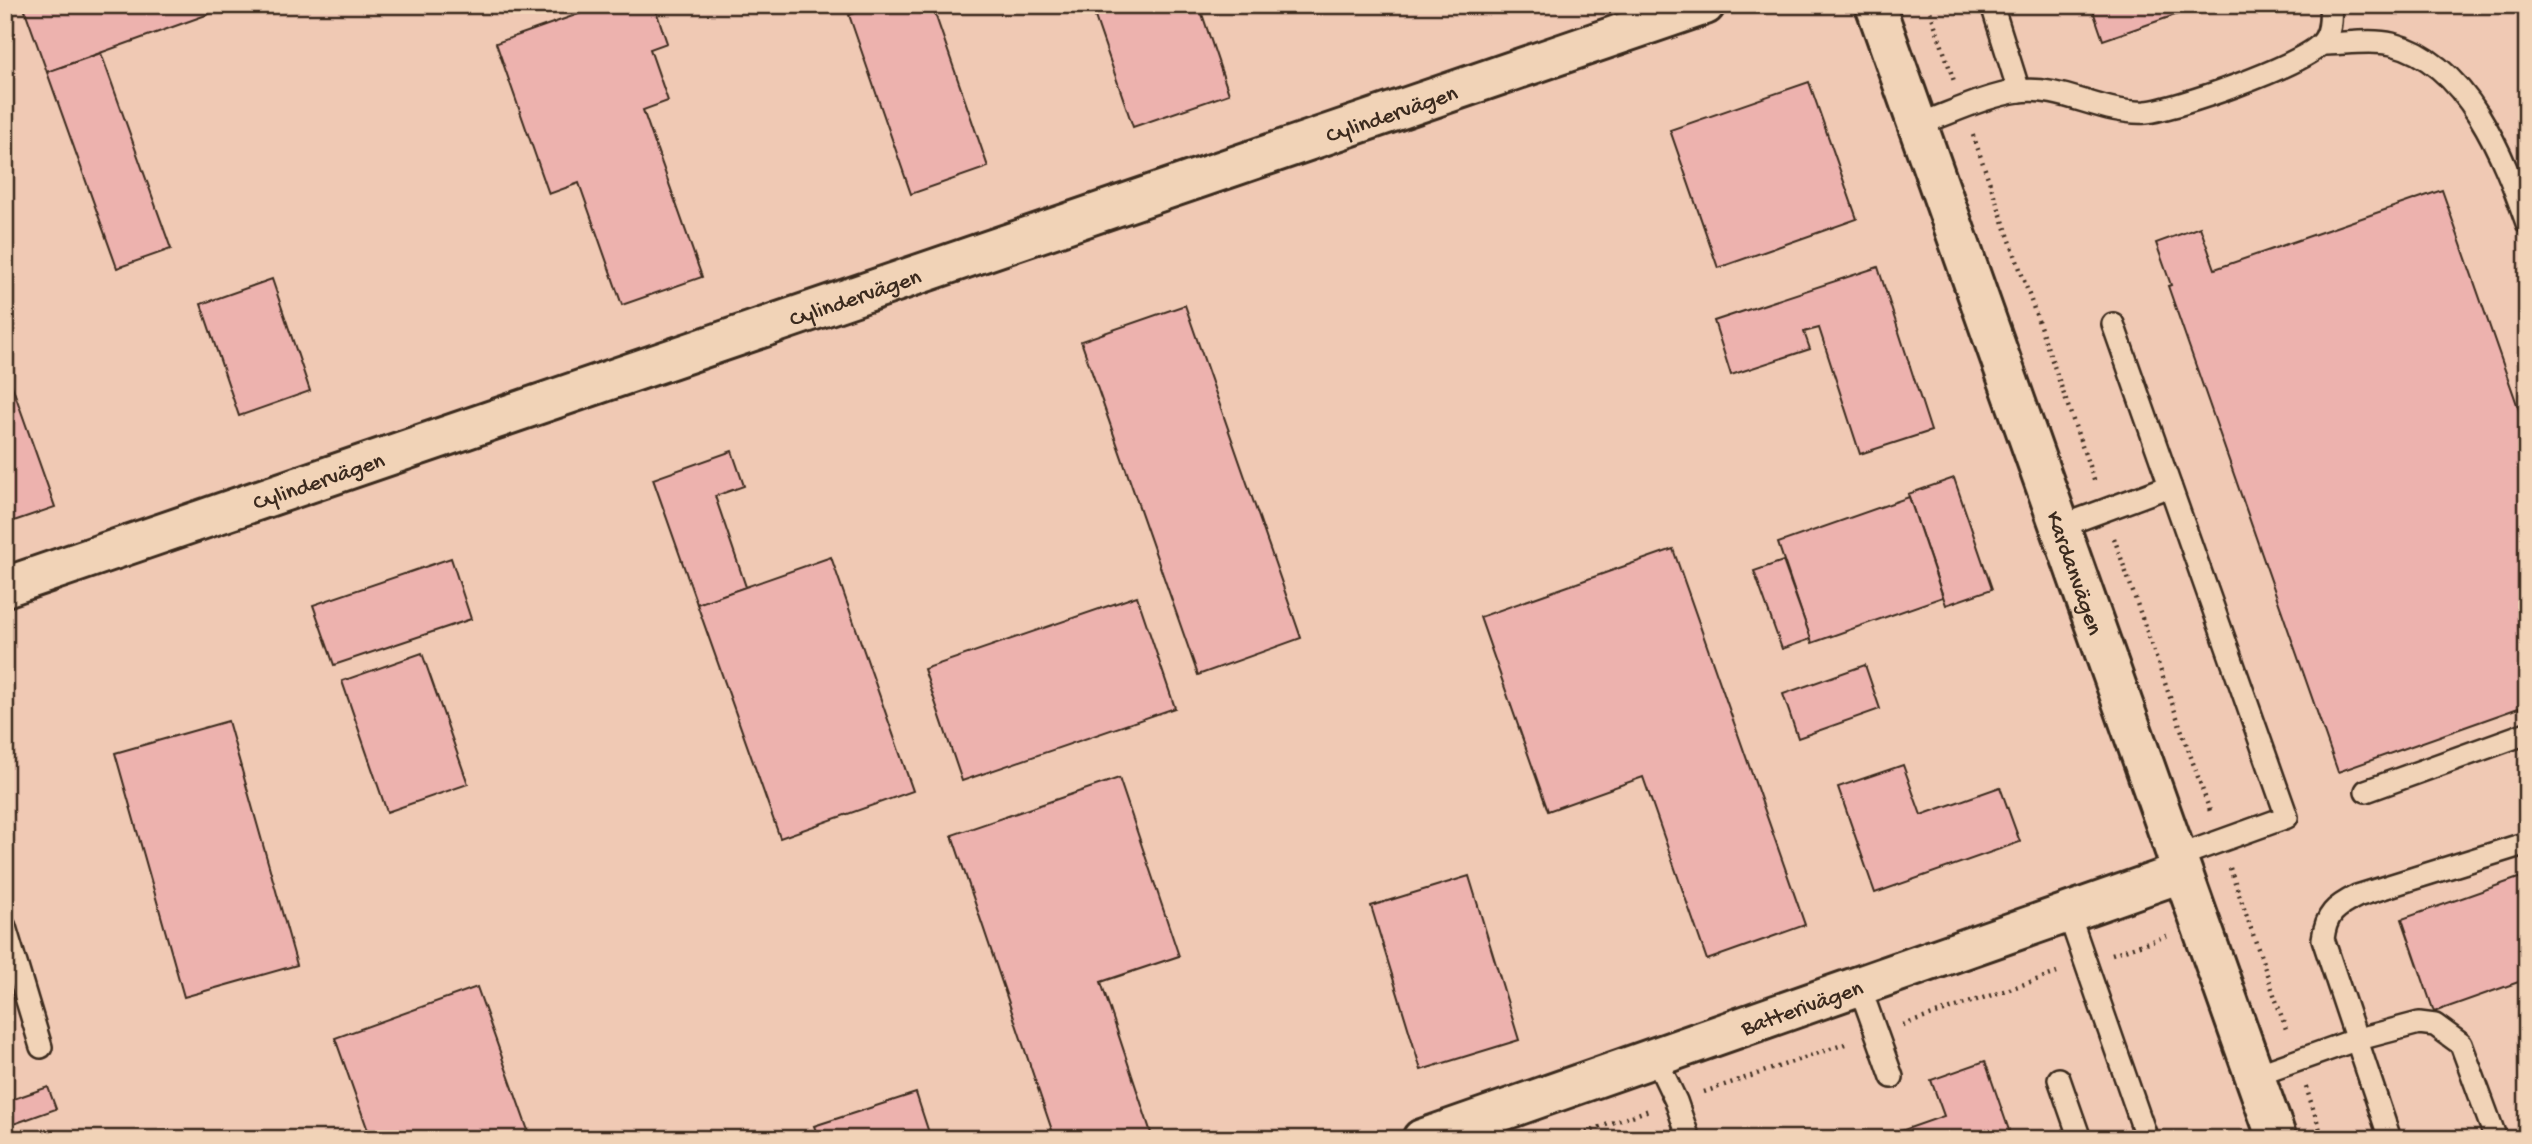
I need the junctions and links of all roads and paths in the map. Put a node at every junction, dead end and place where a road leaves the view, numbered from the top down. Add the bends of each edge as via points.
1 (1705, 5) edge
2 (1875, 5) edge
3 (1928, 5) edge
4 (1992, 5) edge
5 (2330, 5) edge
6 (2322, 44) junction
7 (2020, 91) junction
8 (1964, 108) junction
9 (1917, 125) junction
10 (2527, 223) edge
11 (2113, 324) dead end
12 (2170, 486) junction
13 (2104, 510) junction
14 (2059, 527) junction
15 (5, 587) edge
16 (2527, 733) edge
17 (2367, 790) dead end
18 (2221, 841) junction
19 (2527, 843) edge
20 (2178, 865) junction
21 (2068, 912) junction
22 (5, 928) edge
23 (1858, 985) junction
24 (2356, 1040) junction
25 (41, 1047) dead end
26 (1655, 1057) junction
27 (2297, 1061) junction
28 (2254, 1076) junction
29 (1892, 1077) dead end
30 (2059, 1079) dead end
31 (1422, 1139) edge
32 (1689, 1139) edge
33 (2080, 1139) edge
34 (2147, 1139) edge
35 (2277, 1139) edge
36 (2323, 1139) edge
37 (2390, 1139) edge
38 (2496, 1139) edge

1 - 15 street, Cylindervägen
2 - 9 street, Kardanvägen
3 - 8 path
4 - 7 lane
5 - 6 lane via 2331,23
6 - 7 lane via 2286,65 2182,103 2146,111 2113,110 2049,93
6 - 10 lane via 2392,43 2427,60 2470,100 2506,164
7 - 8 lane
8 - 9 lane
8 - 13 path
9 - 14 street, Kardanvägen
11 - 12 lane
12 - 13 lane
12 - 18 lane via 2287,817
13 - 14 lane
13 - 18 path
14 - 20 street, Kardanvägen
16 - 17 lane
18 - 20 lane
18 - 27 path
19 - 24 lane via 2337,905 2325,919 2323,939
20 - 21 street, Batterivägen
20 - 28 street, Kardanvägen
21 - 23 street, Batterivägen
21 - 34 lane
22 - 25 lane
23 - 26 street, Batterivägen
23 - 29 lane
24 - 27 lane
24 - 37 lane
24 - 38 lane via 2420,1023 2449,1032 2462,1045
26 - 31 street, Batterivägen
26 - 32 lane
27 - 28 lane
27 - 36 path
28 - 35 street, Kardanvägen
30 - 33 lane

